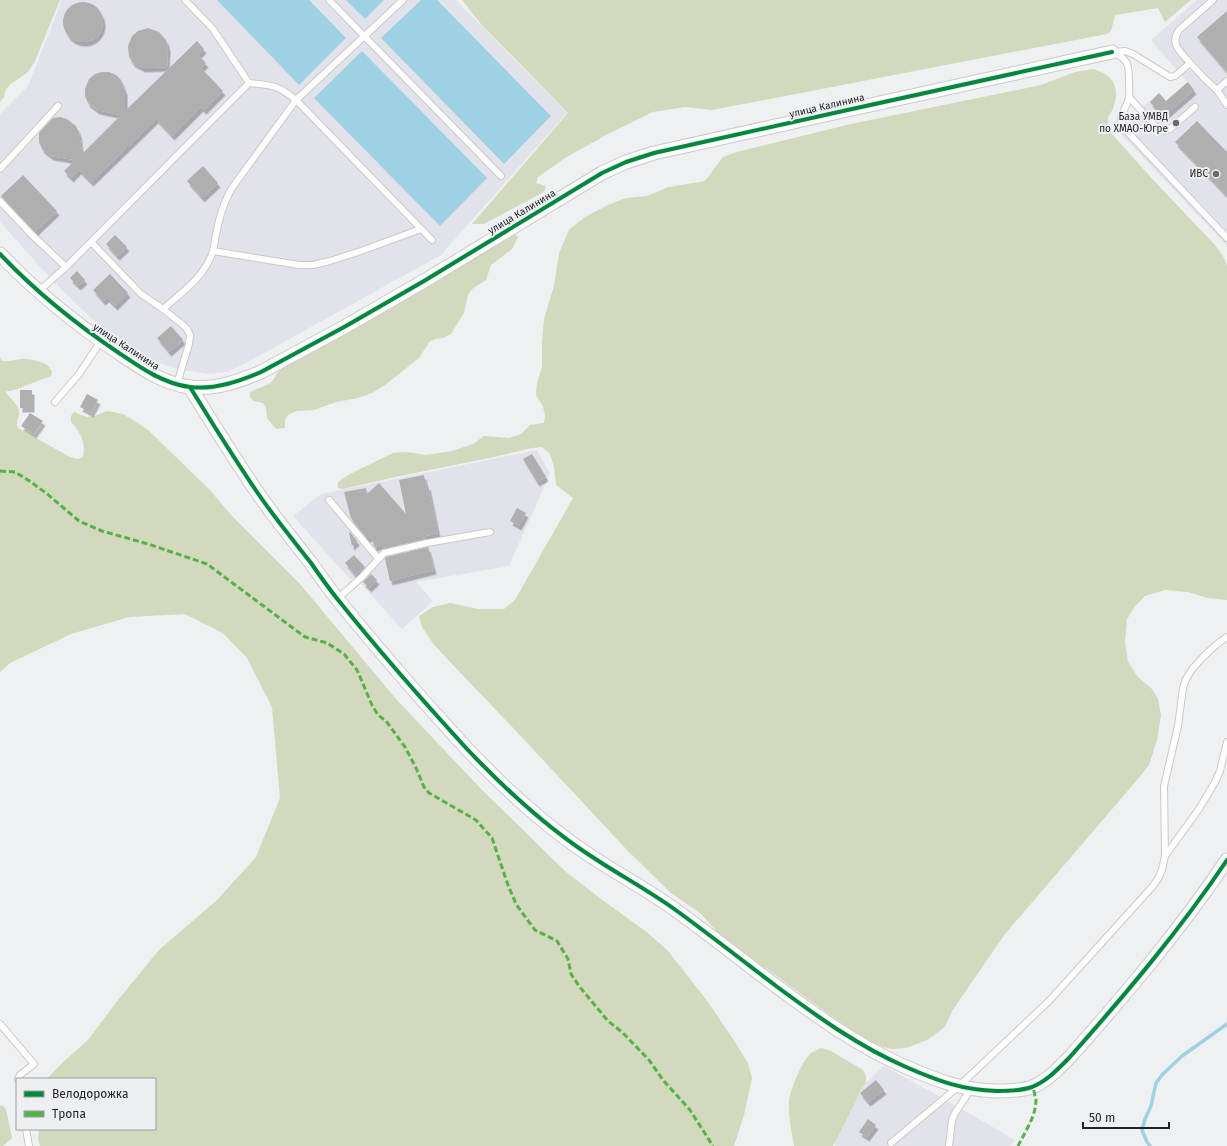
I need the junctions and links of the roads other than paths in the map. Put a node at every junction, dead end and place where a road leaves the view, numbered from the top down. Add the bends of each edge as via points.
1 (185, 0) edge
2 (329, 0) edge
3 (403, 0) edge
4 (1213, 0) edge
5 (365, 37) junction
6 (1112, 52) junction
7 (1190, 63) junction
8 (1227, 81) edge
9 (250, 83) junction
10 (1217, 90) junction
11 (1129, 97) junction
12 (296, 100) junction
13 (1227, 105) edge
14 (58, 106) dead end
15 (1195, 107) dead end
16 (0, 168) edge
17 (501, 176) dead end
18 (0, 201) edge
19 (421, 229) junction
20 (1227, 238) edge
21 (432, 240) dead end
22 (91, 242) junction
23 (213, 251) junction
24 (0, 254) edge
25 (66, 267) junction
26 (39, 292) junction
27 (162, 310) junction
28 (101, 341) junction
29 (177, 384) junction
30 (190, 387) junction
31 (55, 402) dead end
32 (329, 500) dead end
33 (490, 532) dead end
34 (378, 558) junction
35 (337, 599) junction
36 (1227, 637) edge
37 (1227, 742) edge
38 (1165, 856) junction
39 (1227, 860) edge
40 (0, 1024) edge
41 (18, 1078) edge
42 (965, 1088) junction
43 (26, 1130) edge
44 (891, 1143) dead end
45 (28, 1146) edge
46 (949, 1146) edge

1 - 9 lane via 213,29
2 - 5 lane
3 - 5 lane
4 - 7 lane via 1179,30 1174,39
5 - 12 lane
5 - 17 lane
6 - 7 lane via 1125,51 1133,54 1170,77 1175,76
6 - 11 lane via 1128,64
6 - 30 street, улица Калинина via 661,152 626,162 596,177 352,323 261,372 231,383 205,388
7 - 10 lane
8 - 10 lane
9 - 12 lane via 272,85 284,90
9 - 22 lane
10 - 13 lane
11 - 15 lane via 1156,127 1164,131 1170,129
11 - 20 lane via 1121,125
12 - 19 lane
12 - 23 lane via 232,188 221,212
14 - 16 lane
18 - 25 lane
19 - 21 lane
19 - 23 lane via 313,265
22 - 25 lane
22 - 27 lane via 141,294
23 - 27 lane via 209,262 197,278
24 - 26 street, улица Калинина
25 - 26 lane
26 - 28 street, улица Калинина
27 - 29 lane via 183,325 190,335
28 - 29 street, улица Калинина via 152,374
28 - 31 lane via 79,374
29 - 30 street, улица Калинина
30 - 35 street via 257,493
32 - 34 lane
33 - 34 lane via 427,543 384,553
34 - 35 lane via 362,577
35 - 42 street via 388,661 469,751 544,822 597,860 657,897 846,1036 891,1061 937,1081
36 - 38 lane via 1193,668 1183,688 1178,726 1164,786
37 - 38 lane via 1215,782
38 - 42 lane via 1162,870 1153,886 1049,1001
39 - 42 street via 1142,974 1058,1069 1033,1087 1001,1091
40 - 41 lane via 34,1064
42 - 44 lane
42 - 46 lane via 952,1120
43 - 45 lane

